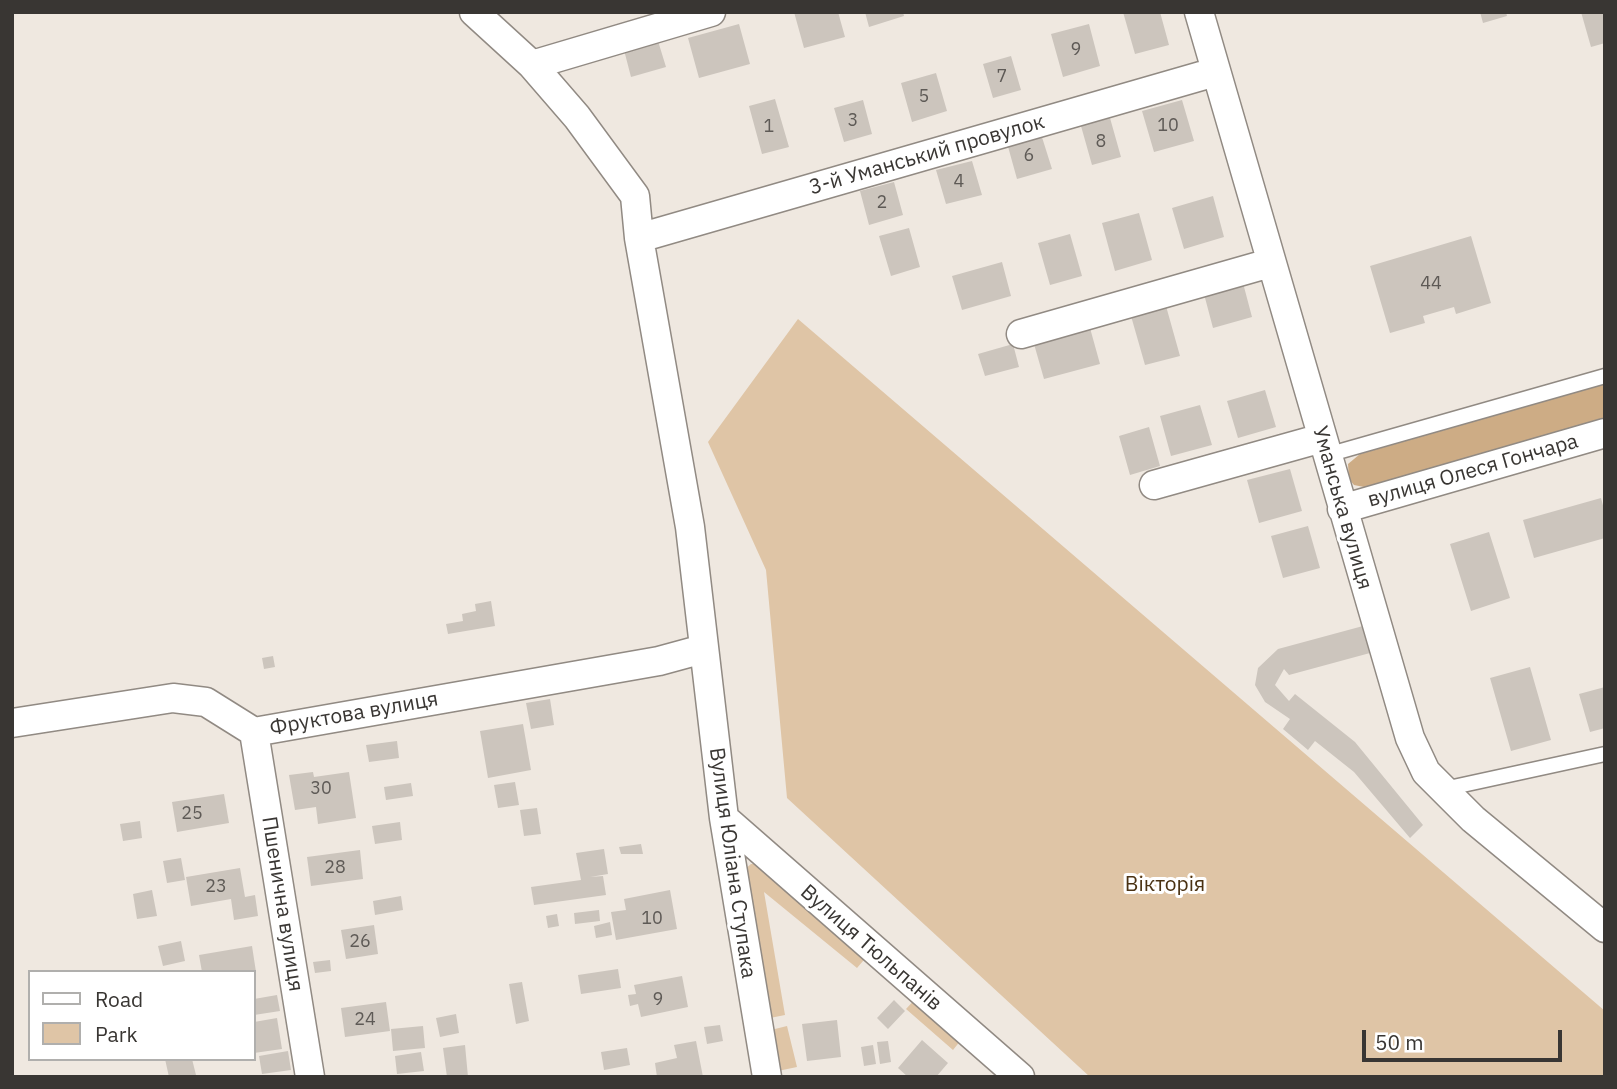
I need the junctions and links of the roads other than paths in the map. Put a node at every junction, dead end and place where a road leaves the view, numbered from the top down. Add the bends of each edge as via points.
1 (474, 12) edge
2 (711, 12) edge
3 (1199, 12) edge
4 (532, 65) junction
5 (1215, 72) junction
6 (639, 239) junction
7 (1270, 263) junction
8 (1021, 334) dead end
9 (1605, 376) edge
10 (1605, 433) edge
11 (1324, 447) junction
12 (1154, 485) dead end
13 (1342, 509) junction
14 (703, 649) junction
15 (12, 723) edge
16 (254, 732) junction
17 (1605, 754) edge
18 (1444, 789) junction
19 (724, 818) junction
20 (1605, 928) edge
21 (310, 1077) edge
22 (766, 1077) edge
23 (1020, 1077) edge

1 - 4 street, Вулиця Юліана Ступака
2 - 4 street
3 - 5 street, Уманська вулиця
4 - 6 street, Вулиця Юліана Ступака via 635,195
5 - 6 street, 3-й Уманський провулок
5 - 7 street, Уманська вулиця
6 - 14 street, Вулиця Юліана Ступака via 690,527
7 - 8 street
7 - 11 street, Уманська вулиця
9 - 11 lane
10 - 13 street, вулиця Олеся Гончара
11 - 12 street
11 - 13 street, Уманська вулиця
13 - 18 street, Уманська вулиця via 1410,738 1426,772
14 - 16 street, Фруктова вулиця via 659,661
14 - 19 street, Вулиця Юліана Ступака
15 - 16 street, Фруктова вулиця via 173,698 206,702
16 - 21 street, Пшенична вулиця
17 - 18 lane
18 - 20 street, Уманська вулиця via 1473,819
19 - 22 street, Вулиця Юліана Ступака
19 - 23 street, Вулиця Тюльпанів

